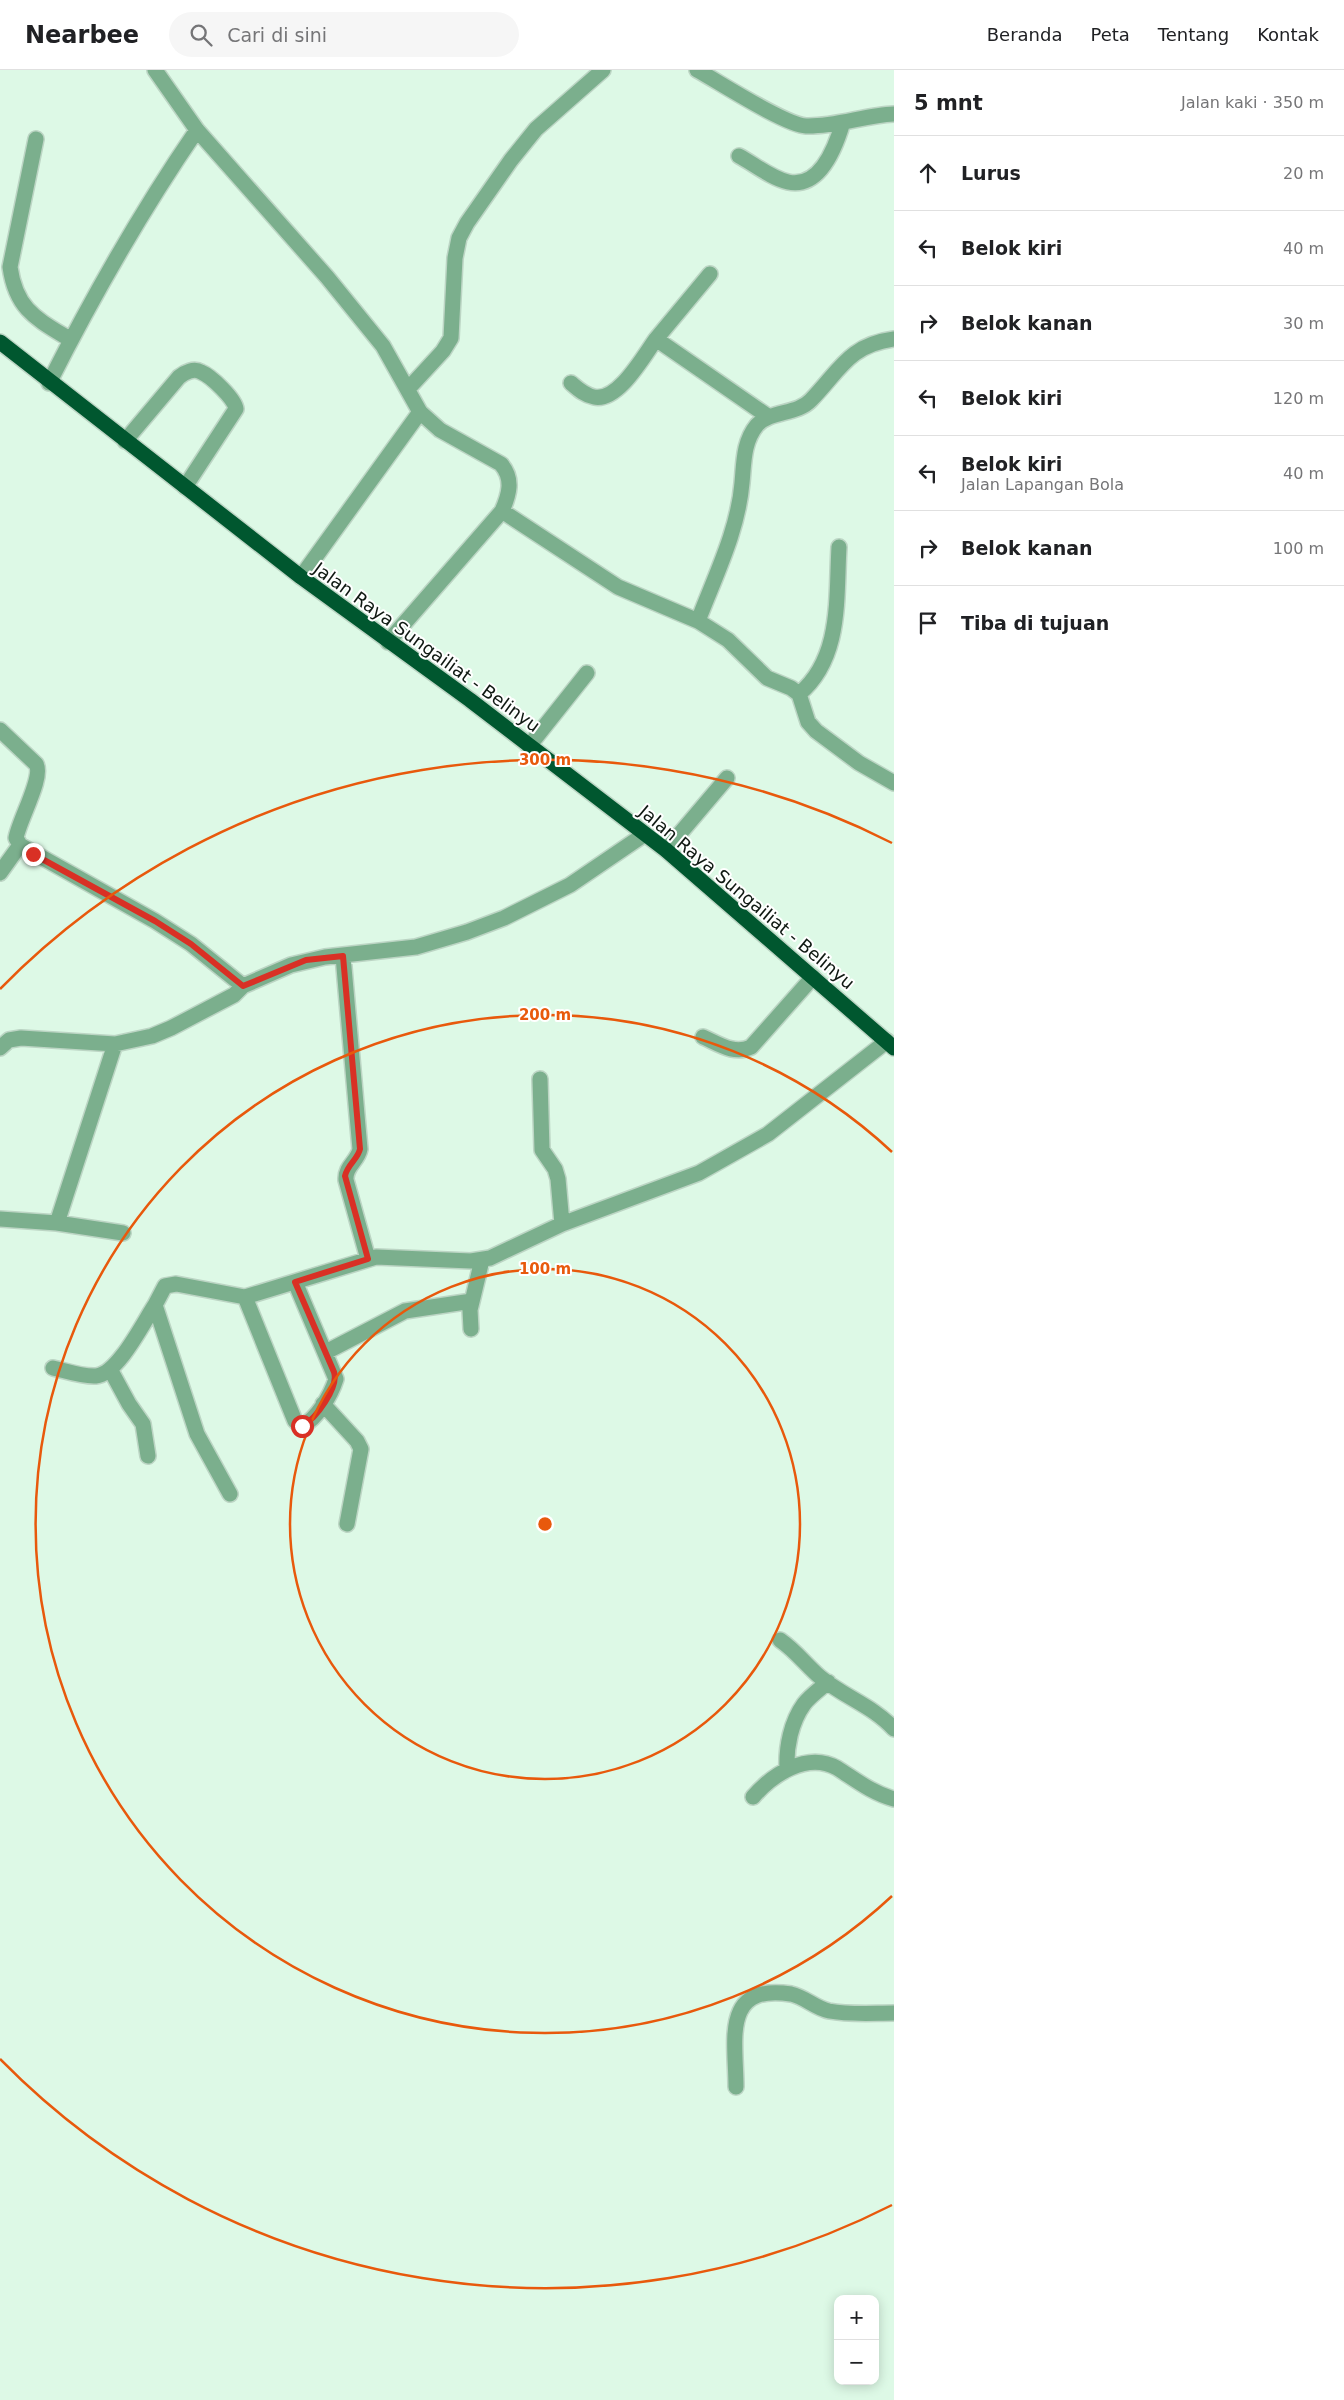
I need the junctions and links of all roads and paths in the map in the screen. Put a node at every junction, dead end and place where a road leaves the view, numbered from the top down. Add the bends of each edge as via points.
1 (155, 70) edge
2 (603, 70) edge
3 (697, 70) edge
4 (894, 114) edge
5 (843, 122) junction
6 (197, 130) junction
7 (36, 139) dead end
8 (739, 156) dead end
9 (710, 274) dead end
10 (894, 338) edge
11 (71, 340) junction
12 (656, 340) junction
13 (0, 342) edge
14 (50, 383) junction
15 (571, 383) dead end
16 (408, 389) junction
17 (420, 412) junction
18 (769, 417) junction
19 (125, 441) junction
20 (186, 487) junction
21 (502, 511) junction
22 (839, 547) dead end
23 (301, 577) junction
24 (698, 621) junction
25 (388, 642) junction
26 (587, 673) dead end
27 (799, 694) junction
28 (0, 730) edge
29 (529, 746) junction
30 (727, 778) dead end
31 (894, 783) edge
32 (645, 834) junction
33 (20, 845) junction
34 (666, 850) junction
35 (0, 873) edge
36 (343, 956) junction
37 (813, 977) junction
38 (243, 986) junction
39 (703, 1037) dead end
40 (115, 1044) junction
41 (891, 1045) edge
42 (0, 1048) edge
43 (540, 1079) dead end
44 (0, 1219) edge
45 (57, 1223) junction
46 (562, 1224) junction
47 (123, 1233) dead end
48 (368, 1259) junction
49 (482, 1260) junction
50 (295, 1282) junction
51 (245, 1297) junction
52 (472, 1301) junction
53 (155, 1305) junction
54 (471, 1329) dead end
55 (326, 1352) junction
56 (54, 1368) dead end
57 (110, 1369) junction
58 (323, 1404) junction
59 (148, 1456) dead end
60 (230, 1494) dead end
61 (347, 1524) dead end
62 (780, 1640) dead end
63 (828, 1682) junction
64 (894, 1729) edge
65 (787, 1769) junction
66 (753, 1797) dead end
67 (894, 1799) edge
68 (894, 2012) edge
69 (736, 2087) dead end

1 - 6 street
2 - 16 street via 536,129 467,223 455,258 451,338
3 - 5 street via 800,125
4 - 5 street
5 - 8 street via 828,161 802,181 783,181
6 - 11 street via 159,185
6 - 16 street via 327,277 383,346
7 - 11 street via 10,267 22,304 36,319
9 - 12 street
10 - 18 street via 868,344 854,352 810,402
11 - 14 street
12 - 15 street via 621,386 608,396 592,397
12 - 18 street
13 - 14 highway, Jalan Raya Sungailiat - Belinyu
14 - 19 highway, Jalan Raya Sungailiat - Belinyu
16 - 17 street
17 - 21 street via 440,430 493,459 505,470 509,491
17 - 23 street
18 - 24 street via 756,427 748,442 734,526
19 - 20 highway, Jalan Raya Sungailiat - Belinyu
19 - 20 street via 183,374 201,372 233,399 236,409
20 - 23 highway, Jalan Raya Sungailiat - Belinyu
21 - 24 street via 618,587
21 - 25 street
22 - 27 street via 831,645 820,673
23 - 25 highway, Jalan Raya Sungailiat - Belinyu
24 - 27 street via 732,643 768,678
25 - 29 highway, Jalan Raya Sungailiat - Belinyu
26 - 29 street
27 - 31 street via 808,722 816,731 859,763
28 - 33 street via 39,770 19,822 16,838
29 - 32 highway, Jalan Raya Sungailiat - Belinyu
30 - 34 street
32 - 34 highway, Jalan Raya Sungailiat - Belinyu
32 - 36 street via 570,886 504,918 416,947
33 - 35 street
33 - 38 street via 155,921 191,944
34 - 37 highway, Jalan Raya Sungailiat - Belinyu
36 - 38 street via 306,960
36 - 48 street via 360,1149 345,1176
37 - 39 street via 751,1047 743,1051 733,1050
37 - 41 highway, Jalan Raya Sungailiat - Belinyu
38 - 40 street via 234,995 171,1028
40 - 42 street via 21,1038 9,1040
40 - 45 street
41 - 46 street via 736,1153 699,1173
43 - 46 street via 542,1150 558,1179
44 - 45 street
45 - 47 street
46 - 49 street
48 - 49 street via 393,1256
48 - 50 street
49 - 52 street
50 - 51 street
50 - 55 street
51 - 53 street via 170,1284 165,1286
51 - 58 street via 297,1424 308,1423
52 - 54 street
52 - 55 street via 405,1312
53 - 57 street
53 - 60 street via 197,1434
55 - 58 street via 336,1379
56 - 57 street via 95,1376
57 - 59 street via 143,1424
58 - 61 street via 361,1449
62 - 63 street
63 - 64 street via 872,1708
63 - 65 street via 800,1711 787,1746
65 - 66 street via 773,1777
65 - 67 street via 809,1763 826,1764 869,1790
68 - 69 street via 845,2014 828,2011 803,1997 790,1994 755,1997 746,2002 737,2014

